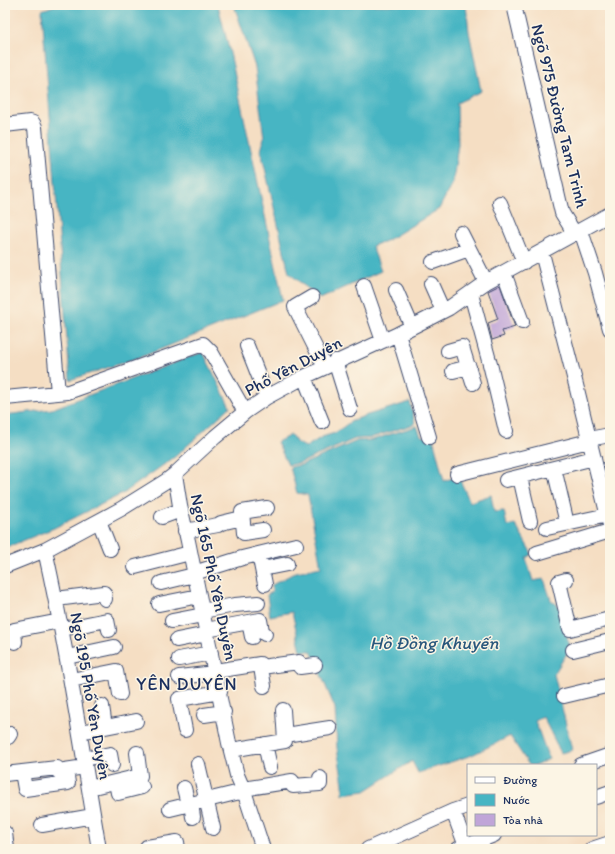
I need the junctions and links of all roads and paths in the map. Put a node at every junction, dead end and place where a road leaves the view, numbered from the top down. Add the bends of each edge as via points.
1 (514, 5) edge
2 (5, 125) edge
3 (500, 203) dead end
4 (610, 214) edge
5 (578, 232) junction
6 (461, 233) dead end
7 (469, 249) junction
8 (542, 253) junction
9 (433, 262) dead end
10 (524, 262) junction
11 (504, 273) junction
12 (486, 282) junction
13 (430, 284) dead end
14 (364, 286) dead end
15 (396, 290) dead end
16 (471, 294) junction
17 (312, 297) dead end
18 (443, 311) junction
19 (522, 322) dead end
20 (412, 327) junction
21 (610, 329) edge
22 (398, 334) junction
23 (383, 341) junction
24 (247, 346) dead end
25 (448, 351) dead end
26 (487, 352) junction
27 (467, 362) junction
28 (330, 364) junction
29 (453, 371) dead end
30 (304, 377) junction
31 (473, 383) dead end
32 (58, 393) junction
33 (267, 397) junction
34 (5, 398) edge
35 (350, 409) dead end
36 (245, 412) junction
37 (322, 422) dead end
38 (506, 431) dead end
39 (610, 435) edge
40 (429, 437) dead end
41 (589, 440) junction
42 (594, 458) junction
43 (554, 468) junction
44 (175, 474) junction
45 (457, 474) dead end
46 (520, 477) junction
47 (506, 480) dead end
48 (267, 508) dead end
49 (181, 510) junction
50 (565, 515) dead end
51 (162, 517) dead end
52 (242, 518) junction
53 (609, 520) edge
54 (99, 521) junction
55 (530, 521) dead end
56 (547, 528) dead end
57 (263, 530) dead end
58 (185, 531) junction
59 (610, 531) edge
60 (296, 545) dead end
61 (110, 549) dead end
62 (45, 550) junction
63 (190, 553) junction
64 (259, 554) junction
65 (537, 554) dead end
66 (287, 564) dead end
67 (5, 566) edge
68 (135, 567) dead end
69 (262, 569) junction
70 (194, 574) junction
71 (566, 580) dead end
72 (161, 583) dead end
73 (265, 584) dead end
74 (199, 596) junction
75 (56, 599) junction
76 (105, 599) dead end
77 (258, 603) dead end
78 (159, 604) dead end
79 (203, 613) junction
80 (610, 619) edge
81 (172, 621) dead end
82 (61, 625) junction
83 (108, 630) dead end
84 (207, 632) junction
85 (258, 635) dead end
86 (177, 640) dead end
87 (610, 641) edge
88 (15, 642) dead end
89 (114, 648) dead end
90 (573, 650) dead end
91 (212, 653) junction
92 (67, 657) junction
93 (179, 659) dead end
94 (315, 665) dead end
95 (261, 667) junction
96 (215, 672) junction
97 (179, 678) dead end
98 (71, 680) junction
99 (610, 685) edge
100 (264, 686) dead end
101 (220, 692) junction
102 (120, 694) dead end
103 (564, 696) dead end
104 (102, 706) dead end
105 (282, 710) dead end
106 (224, 712) junction
107 (204, 715) dead end
108 (136, 721) dead end
109 (105, 727) junction
110 (330, 728) dead end
111 (185, 730) dead end
112 (80, 732) junction
113 (284, 735) junction
114 (265, 744) junction
115 (231, 750) junction
116 (137, 753) dead end
117 (610, 755) edge
118 (84, 763) junction
119 (198, 764) dead end
120 (584, 764) edge
121 (112, 765) dead end
122 (270, 767) dead end
123 (5, 774) edge
124 (320, 778) dead end
125 (116, 782) junction
126 (142, 787) dead end
127 (89, 788) junction
128 (184, 788) dead end
129 (244, 790) junction
130 (610, 792) edge
131 (597, 798) edge
132 (206, 799) junction
133 (467, 806) edge
134 (191, 808) junction
135 (170, 809) dead end
136 (453, 811) junction
137 (93, 816) junction
138 (42, 825) dead end
139 (213, 828) dead end
140 (5, 833) edge
141 (492, 836) edge
142 (609, 845) edge
143 (178, 846) edge
144 (147, 847) dead end
145 (463, 848) edge
146 (7, 849) edge
147 (99, 849) edge
148 (263, 849) edge
149 (368, 849) edge
150 (592, 849) edge

1 - 5 street, Ngõ 975 Đường Tam Trinh via 562,212
2 - 32 street via 30,122 35,127
3 - 10 street
4 - 5 street, Phố Yên Duyên
5 - 8 street, Phố Yên Duyên
5 - 21 street, Ngõ 975 Đường Tam Trinh via 595,273
6 - 7 street
7 - 9 street
7 - 12 street
8 - 10 street, Phố Yên Duyên
8 - 41 street
10 - 11 street, Phố Yên Duyên
11 - 12 street, Phố Yên Duyên
11 - 19 street
12 - 16 street, Phố Yên Duyên
13 - 18 street
14 - 23 street
15 - 20 street
16 - 18 street, Phố Yên Duyên
16 - 26 street
17 - 28 street via 295,307
18 - 20 street, Phố Yên Duyên
20 - 22 street, Phố Yên Duyên
22 - 23 street, Phố Yên Duyên
22 - 40 street
23 - 28 street, Phố Yên Duyên
24 - 33 street
25 - 27 street via 462,347
26 - 27 street
26 - 38 street
27 - 29 street
27 - 31 street
28 - 30 street, Phố Yên Duyên
28 - 35 street
30 - 33 street, Phố Yên Duyên
30 - 37 street
32 - 34 street
32 - 36 street via 68,392 203,344 212,352
33 - 36 street, Phố Yên Duyên
36 - 44 street, Phố Yên Duyên
39 - 41 street
41 - 42 street
41 - 45 street
42 - 43 street
42 - 53 street
43 - 46 street
43 - 50 street
44 - 49 street, Ngõ 165 Phố Yên Duyên
44 - 54 street, Phố Yên Duyên
46 - 47 street
46 - 55 street
48 - 52 street via 242,512
49 - 51 street
49 - 58 street, Ngõ 165 Phố Yên Duyên
52 - 57 street via 244,533
52 - 58 street via 221,529 218,525
53 - 56 street
54 - 61 street
54 - 62 street, Phố Yên Duyên
58 - 63 street, Ngõ 165 Phố Yên Duyên
59 - 65 street
60 - 64 street
62 - 67 street, Phố Yên Duyên
62 - 75 street, Ngõ 195 Phố Yên Duyên
63 - 68 street
63 - 70 street, Ngõ 165 Phố Yên Duyên
64 - 69 street
64 - 70 street
66 - 69 street
69 - 73 street
70 - 72 street
70 - 74 street, Ngõ 165 Phố Yên Duyên
71 - 80 street via 559,582 570,629
74 - 78 street
74 - 79 street, Ngõ 165 Phố Yên Duyên
75 - 76 street via 104,593
75 - 82 street, Ngõ 195 Phố Yên Duyên
77 - 79 street via 234,604
79 - 81 street
79 - 84 street, Ngõ 165 Phố Yên Duyên
82 - 83 street via 107,620
82 - 88 street via 14,630
82 - 92 street, Ngõ 195 Phố Yên Duyên
84 - 85 street via 260,620 262,631
84 - 86 street
84 - 91 street, Ngõ 165 Phố Yên Duyên
87 - 90 street
89 - 92 street
91 - 93 street
91 - 96 street, Ngõ 165 Phố Yên Duyên
92 - 98 street, Ngõ 195 Phố Yên Duyên
94 - 95 street via 300,667 299,662
95 - 96 street via 260,664
95 - 100 street
96 - 97 street
96 - 101 street, Ngõ 165 Phố Yên Duyên
98 - 102 street via 116,671
98 - 112 street, Ngõ 195 Phố Yên Duyên
99 - 103 street
101 - 106 street, Ngõ 165 Phố Yên Duyên
101 - 111 street via 179,699
104 - 109 street
105 - 113 street
106 - 107 street
106 - 115 street, Ngõ 165 Phố Yên Duyên
108 - 109 street
109 - 112 street
110 - 113 street
112 - 118 street, Ngõ 195 Phố Yên Duyên
113 - 114 street via 285,741
114 - 115 street
114 - 122 street
115 - 129 street, Ngõ 165 Phố Yên Duyên via 237,775
116 - 125 street via 140,776
117 - 120 street
118 - 121 street via 110,754
118 - 123 street via 66,770 58,771 57,768
118 - 127 street, Ngõ 195 Phố Yên Duyên
119 - 132 street
124 - 129 street via 320,784 293,786 291,775
125 - 126 street via 118,793
125 - 127 street
127 - 137 street, Ngõ 195 Phố Yên Duyên
128 - 134 street
129 - 132 street
129 - 148 street, Ngõ 165 Phố Yên Duyên
130 - 131 street
132 - 134 street
132 - 139 street
133 - 136 street
134 - 135 street
136 - 145 street
136 - 149 street
137 - 138 street
137 - 147 street, Ngõ 195 Phố Yên Duyên
140 - 146 street
141 - 145 street
142 - 150 street
143 - 144 street

